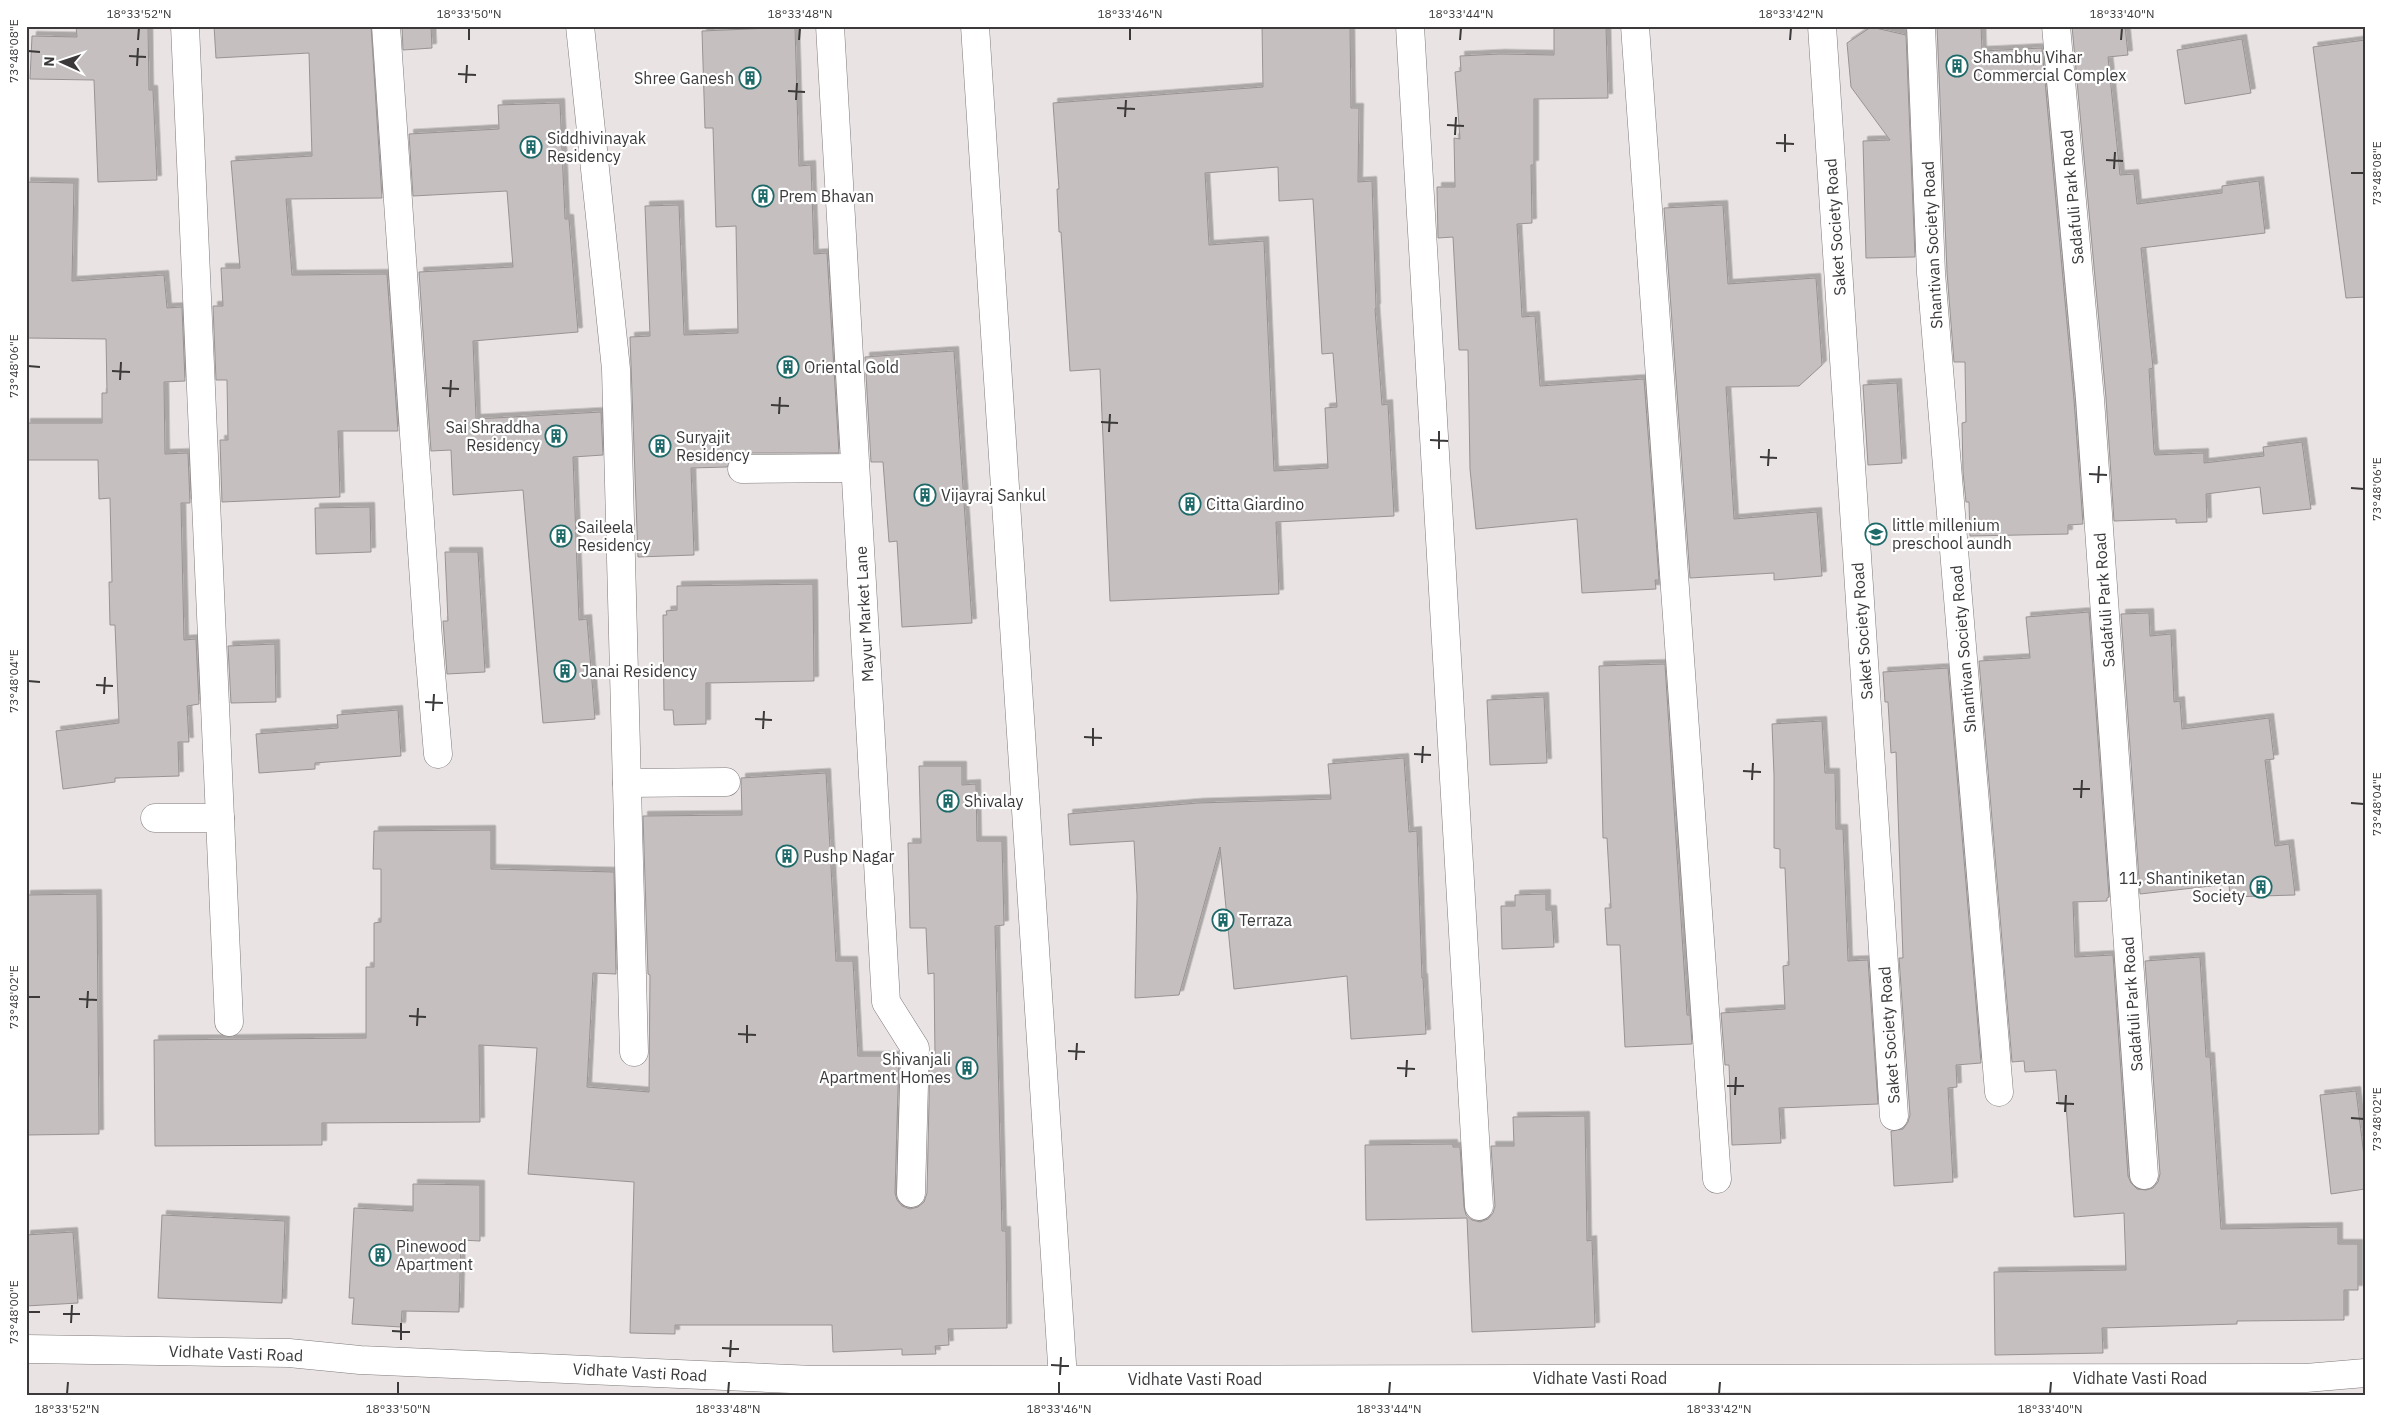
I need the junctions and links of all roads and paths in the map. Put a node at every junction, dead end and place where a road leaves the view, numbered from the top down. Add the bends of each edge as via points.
1 (185, 26) edge
2 (386, 26) edge
3 (580, 26) edge
4 (830, 26) edge
5 (975, 26) edge
6 (1410, 26) edge
7 (1636, 26) edge
8 (1822, 26) edge
9 (1921, 26) edge
10 (2056, 26) edge
11 (855, 468) junction
12 (742, 469) dead end
13 (438, 754) dead end
14 (726, 782) dead end
15 (626, 783) junction
16 (155, 818) dead end
17 (220, 818) junction
18 (229, 1022) dead end
19 (634, 1052) dead end
20 (1999, 1092) dead end
21 (1894, 1116) dead end
22 (2144, 1175) dead end
23 (1717, 1179) dead end
24 (911, 1193) dead end
25 (1479, 1206) dead end
26 (26, 1349) edge
27 (2365, 1373) edge
28 (902, 1387) edge
29 (1065, 1387) edge

1 - 17 street
2 - 13 street
3 - 15 street via 616,369
4 - 11 street, Mayur Market Lane
5 - 29 street
6 - 25 street
7 - 23 street
8 - 21 street, Saket Society Road
9 - 20 street, Shantivan Society Road via 1932,273
10 - 22 street, Sadafuli Park Road via 2090,399
11 - 12 street
11 - 24 street, Mayur Market Lane via 886,1002 915,1048
14 - 15 street
15 - 19 street
16 - 17 street
17 - 18 street
26 - 28 street, Vidhate Vasti Road via 288,1353 360,1360 804,1379
27 - 29 street, Vidhate Vasti Road via 2306,1378
28 - 29 street, Vidhate Vasti Road

